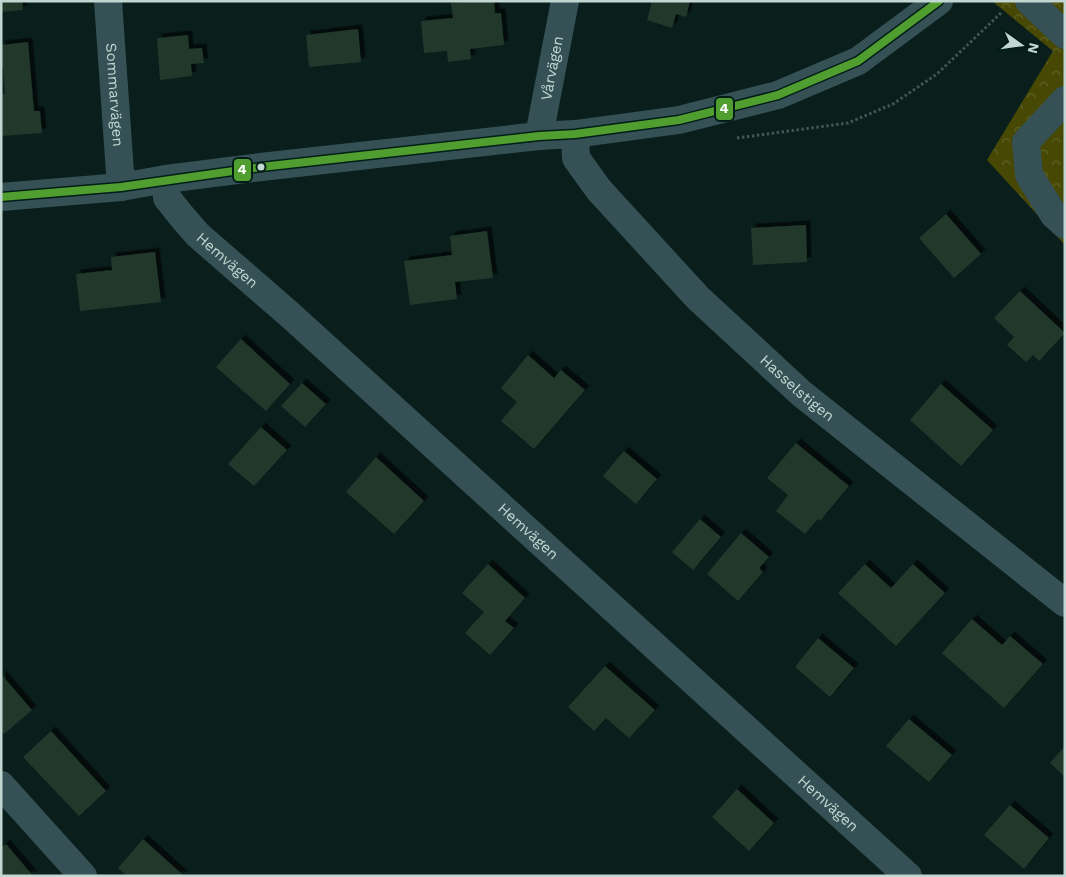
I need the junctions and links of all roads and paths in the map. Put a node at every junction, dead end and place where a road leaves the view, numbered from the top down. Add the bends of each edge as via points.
1 (108, 1) edge
2 (565, 1) edge
3 (939, 1) edge
4 (1029, 1) edge
5 (1065, 35) edge
6 (1065, 100) edge
7 (574, 134) junction
8 (539, 136) junction
9 (166, 179) junction
10 (120, 187) junction
11 (1, 197) edge
12 (1065, 225) edge
13 (1065, 603) edge
14 (1, 785) edge
15 (82, 876) edge
16 (908, 876) edge

1 - 10 street, Sommarvägen
2 - 8 street, Vårvägen
3 - 7 street via 858,61 778,95 680,120
4 - 5 street
6 - 12 street via 1026,142 1029,175 1054,215
7 - 8 street
7 - 13 street, Hasselstigen via 576,158 600,190 698,298 802,394
8 - 9 street
9 - 10 street
9 - 16 street, Hemvägen via 167,198 198,235
10 - 11 street
14 - 15 street

